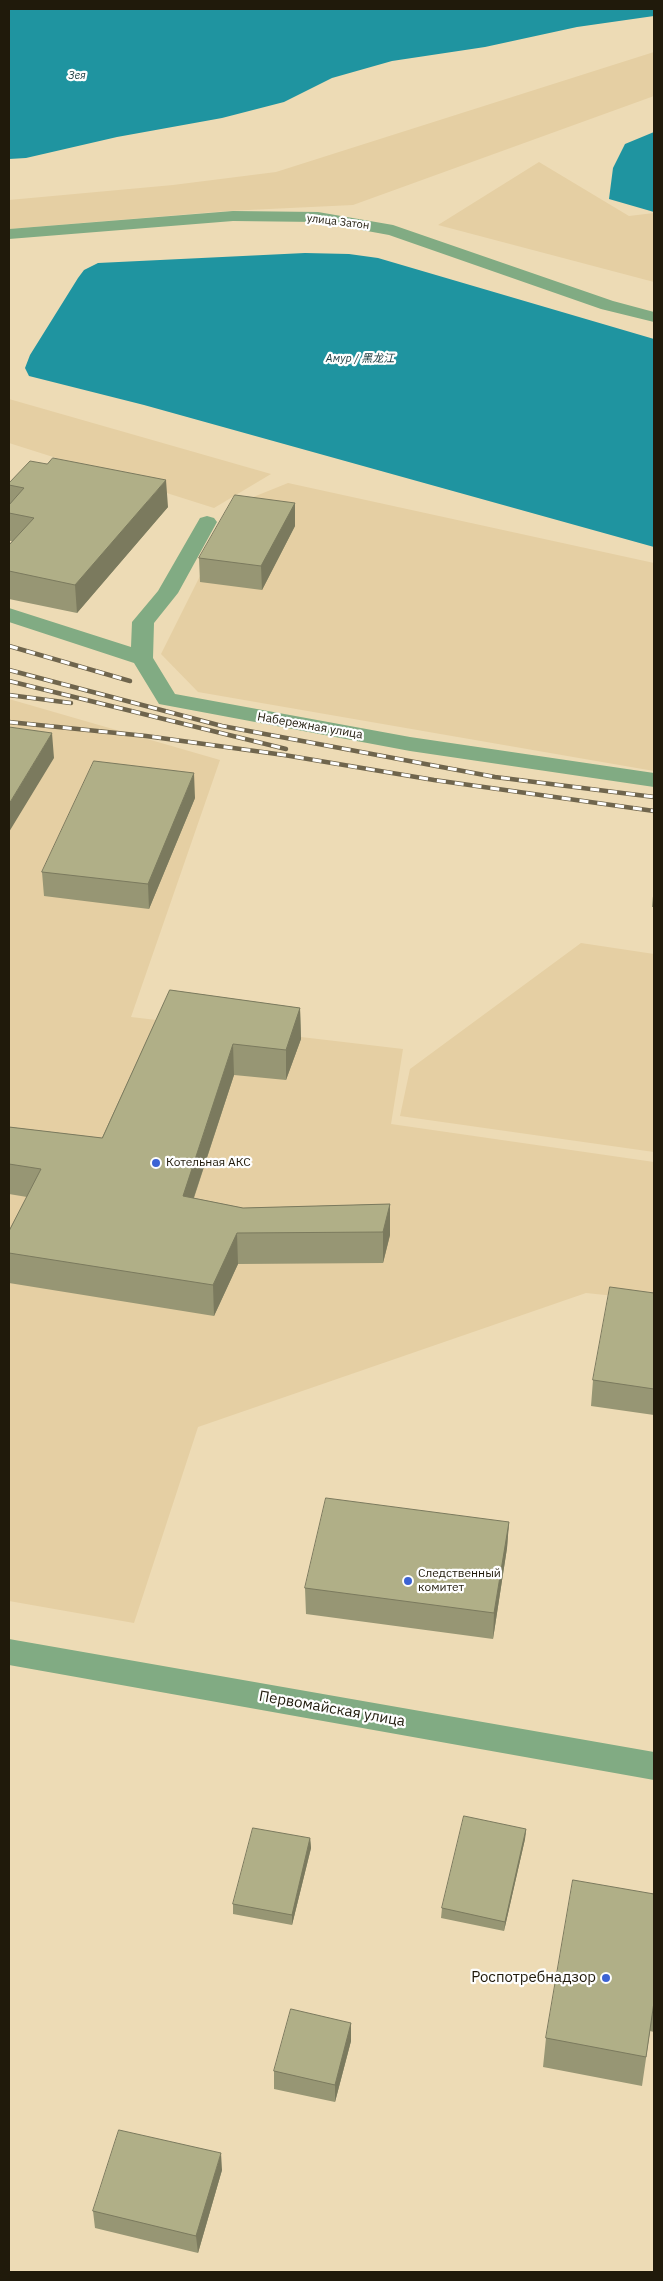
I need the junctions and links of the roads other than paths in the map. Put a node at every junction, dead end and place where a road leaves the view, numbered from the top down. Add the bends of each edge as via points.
1 (9, 234) edge
2 (654, 318) edge
3 (207, 522) dead end
4 (9, 615) edge
5 (142, 658) junction
6 (654, 780) edge
7 (9, 1652) edge
8 (654, 1766) edge

1 - 2 street, улица Затон via 233,216 318,217 393,230 607,305
3 - 5 street via 167,593 143,622
4 - 5 street
5 - 6 street, Набережная улица via 167,699 509,760
7 - 8 street, Первомайская улица

